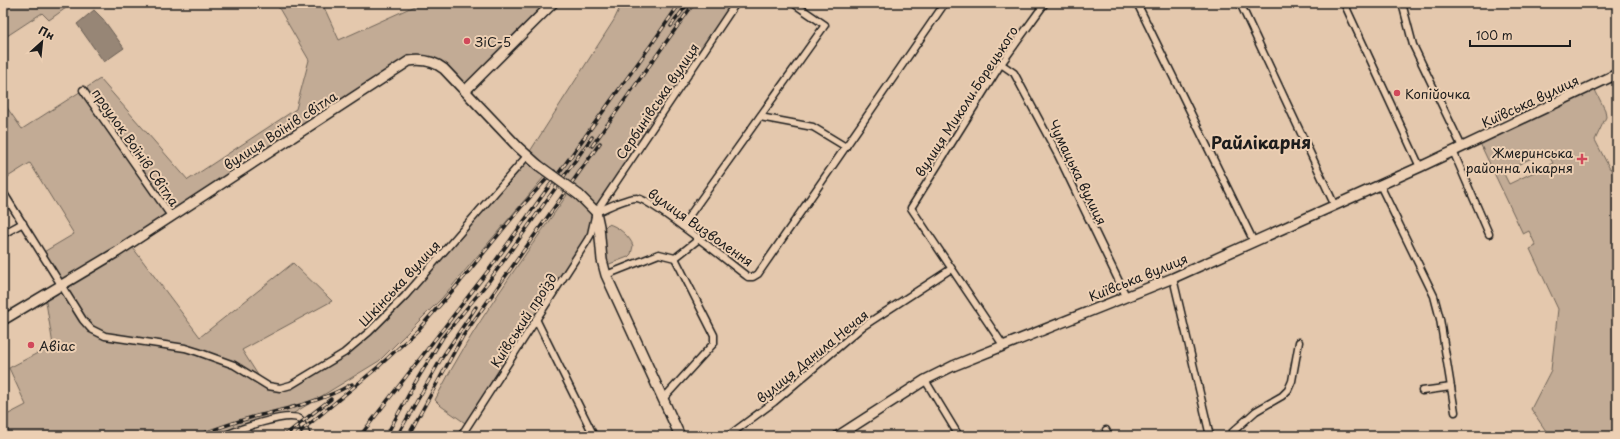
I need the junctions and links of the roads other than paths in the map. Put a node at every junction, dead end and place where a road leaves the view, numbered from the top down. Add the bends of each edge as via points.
1 (553, 3) edge
2 (736, 3) edge
3 (793, 3) edge
4 (945, 3) edge
5 (1045, 3) edge
6 (1137, 3) edge
7 (1240, 3) edge
8 (1344, 3) edge
9 (1402, 3) edge
10 (1001, 64) junction
11 (1617, 74) edge
12 (83, 90) dead end
13 (466, 90) junction
14 (760, 117) junction
15 (846, 147) junction
16 (1457, 149) junction
17 (527, 156) junction
18 (1420, 167) junction
19 (1380, 185) junction
20 (3, 192) edge
21 (1335, 206) junction
22 (596, 212) junction
23 (171, 216) junction
24 (23, 223) junction
25 (682, 226) junction
26 (3, 234) edge
27 (1489, 234) dead end
28 (699, 240) junction
29 (1254, 242) junction
30 (675, 258) junction
31 (951, 269) junction
32 (606, 275) junction
33 (1173, 278) junction
34 (62, 286) junction
35 (1126, 296) junction
36 (536, 319) junction
37 (3, 320) edge
38 (1299, 342) dead end
39 (1002, 345) junction
40 (925, 380) junction
41 (1451, 387) junction
42 (1422, 391) dead end
43 (663, 399) junction
44 (1455, 412) dead end
45 (223, 436) edge
46 (307, 436) edge
47 (461, 436) edge
48 (594, 436) edge
49 (680, 436) edge
50 (728, 436) edge
51 (838, 436) edge
52 (959, 436) edge
53 (1210, 436) edge
54 (1228, 436) edge

1 - 13 street
2 - 22 street, Сербинівська вулиця
3 - 14 street via 825,25
4 - 15 street, вулиця Визволення
5 - 10 street, вулиця Миколи Борецького
6 - 29 street
7 - 21 street
8 - 18 street
9 - 16 street via 1413,45
10 - 31 street, вулиця Миколи Борецького via 911,208
10 - 35 street, Чумацька вулиця via 1014,73 1058,154
11 - 16 street, Київська вулиця
12 - 23 street, проулок Воїнів Світла
13 - 17 street
13 - 23 street, вулиця Воїнів світла via 439,65 427,60 409,61
14 - 15 street via 814,127
14 - 25 street
15 - 28 street, вулиця Визволення via 754,277 748,277
16 - 18 street, Київська вулиця
16 - 27 street
17 - 22 street, bridge via 579,195
17 - 34 street, Шкінська вулиця via 414,286 369,332 344,353 295,384 274,388 234,365 198,352 100,334 83,320
18 - 19 street, Київська вулиця
19 - 21 street, Київська вулиця
19 - 41 street via 1434,296
20 - 24 street, Шкінська вулиця
21 - 29 street, Київська вулиця
22 - 25 street, вулиця Визволення via 637,198
22 - 32 street
22 - 36 street, Київський проїзд via 591,234
23 - 34 street, вулиця Воїнів світла
24 - 26 street
24 - 34 street, Шкінська вулиця
25 - 28 street, вулиця Визволення
28 - 30 street
29 - 33 street, Київська вулиця
30 - 32 street via 659,254
30 - 43 street via 714,335 714,343
31 - 39 street
31 - 50 street, вулиця Данила Нечая via 862,327 778,399
32 - 43 street
33 - 35 street, Київська вулиця
33 - 53 street
34 - 37 street, вулиця Воїнів світла
35 - 39 street, Київська вулиця
36 - 47 street, Київський проїзд
36 - 48 street
38 - 54 street via 1288,390 1256,411
39 - 40 street, Київська вулиця
40 - 51 street, Київська вулиця
40 - 52 street
41 - 42 street
41 - 44 street
43 - 49 street
45 - 46 street via 289,416 300,419

